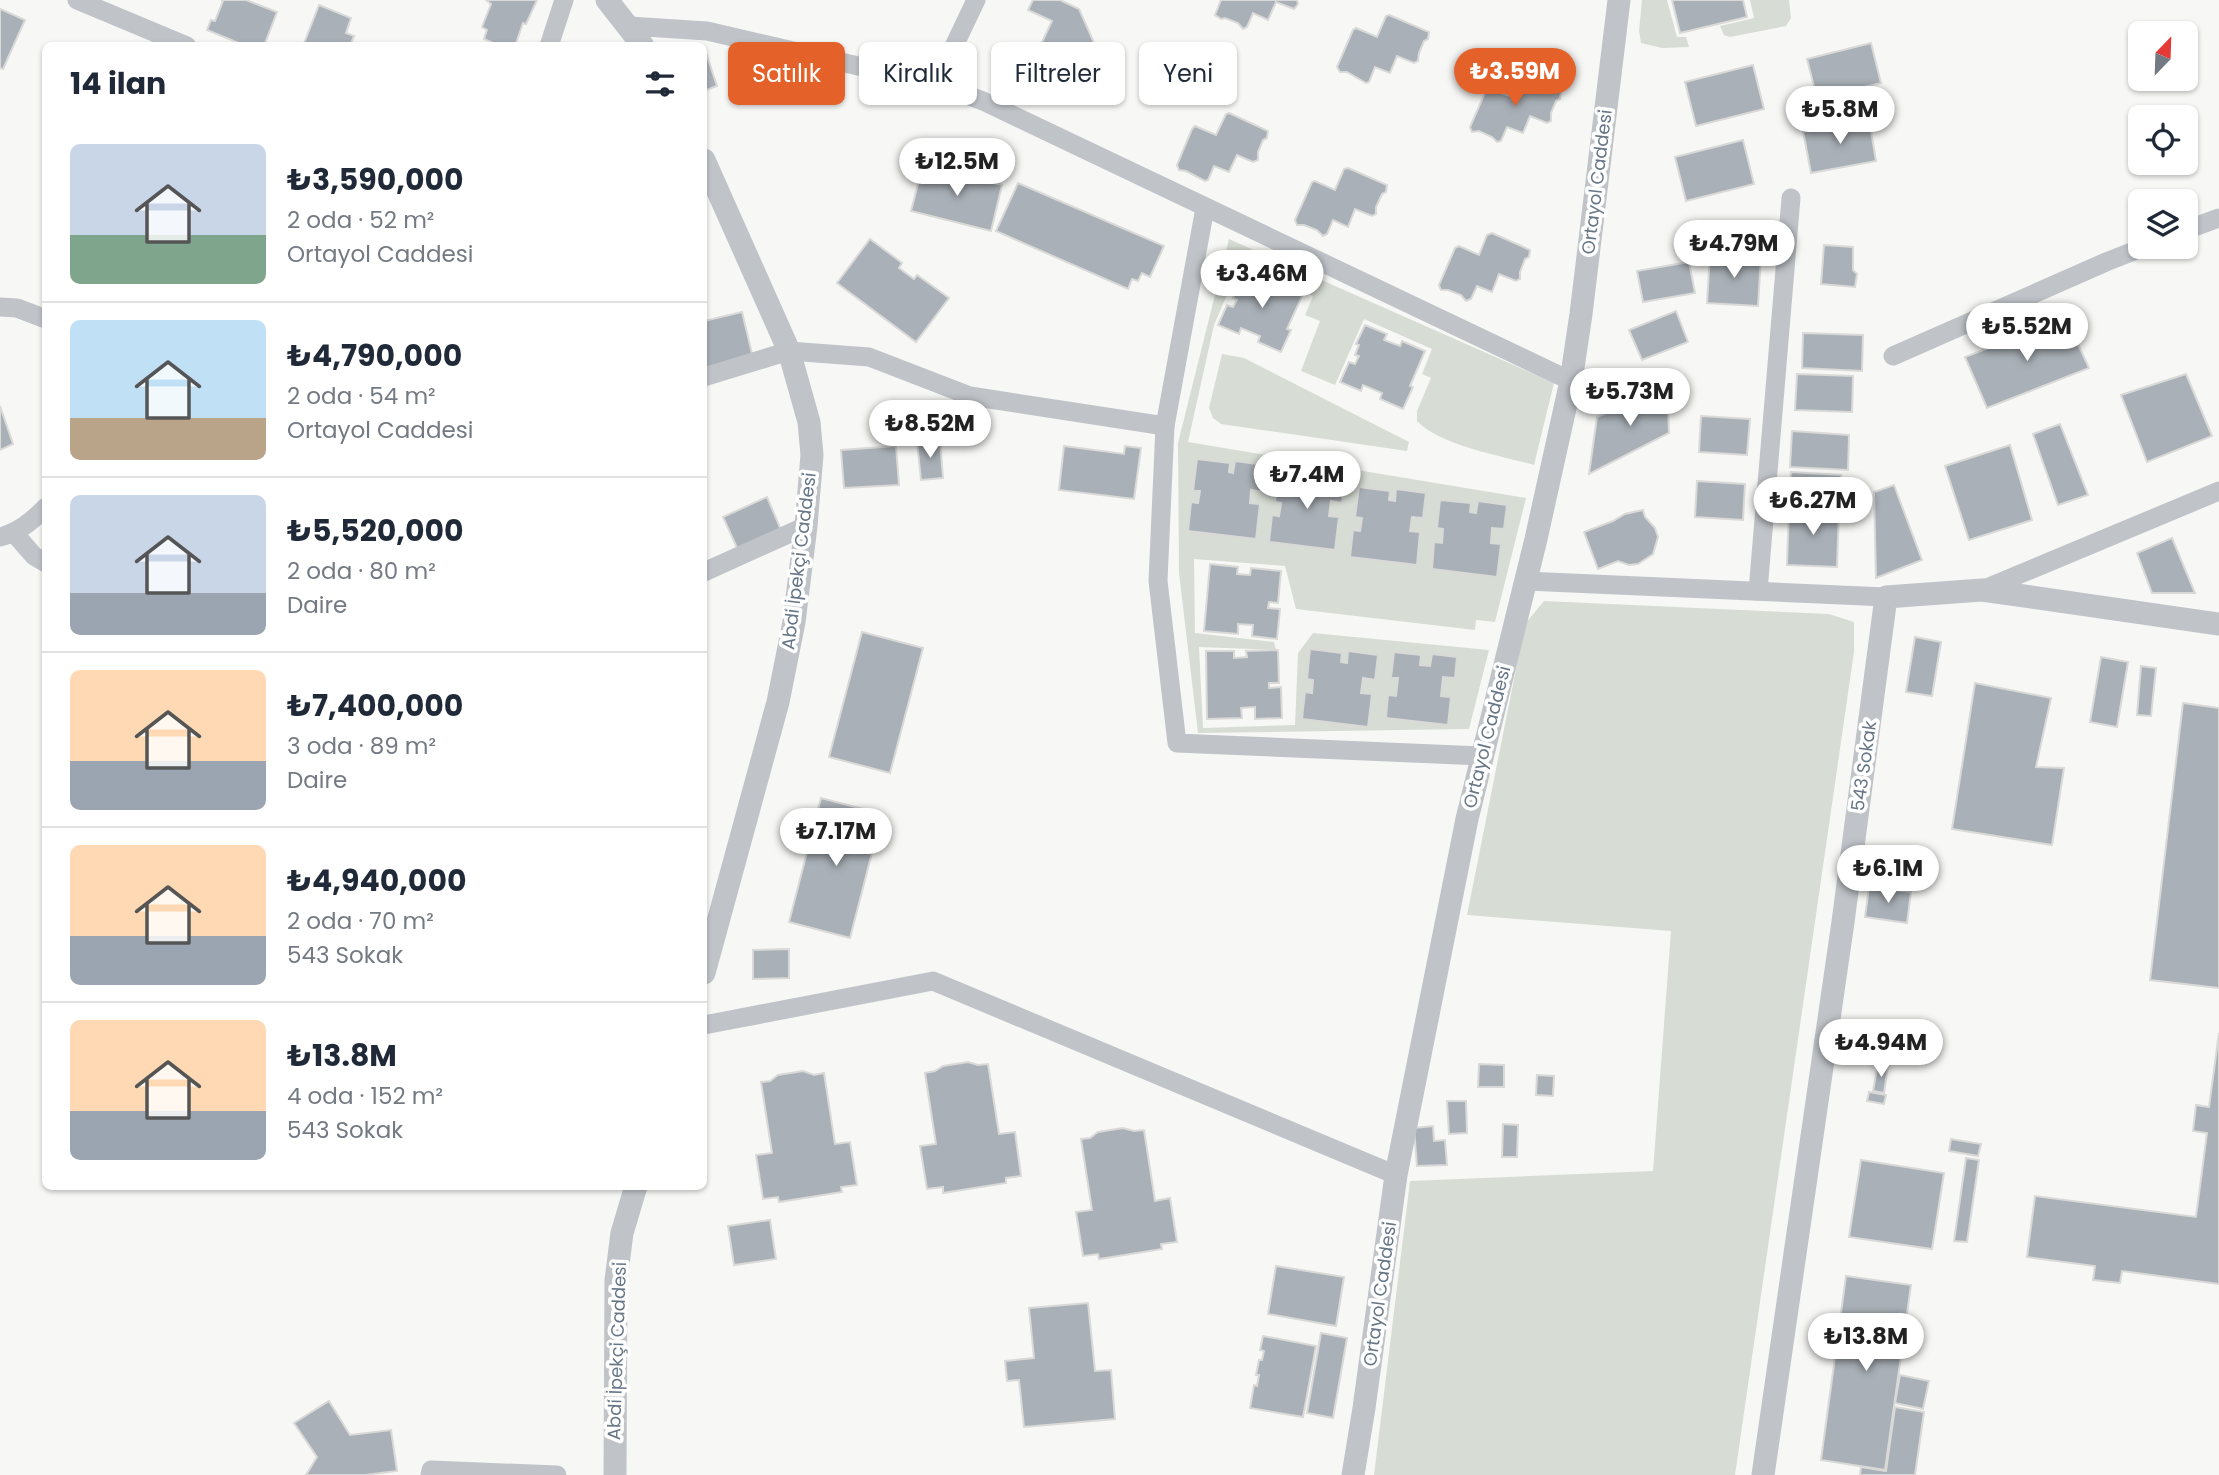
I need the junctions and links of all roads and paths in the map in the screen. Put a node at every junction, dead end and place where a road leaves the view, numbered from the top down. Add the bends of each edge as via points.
1 (77, 0) edge
2 (564, 0) edge
3 (607, 0) edge
4 (976, 0) edge
5 (1619, 0) edge
6 (629, 26) junction
7 (177, 42) edge
8 (550, 42) edge
9 (640, 42) edge
10 (956, 42) edge
11 (859, 66) edge
12 (977, 99) edge
13 (707, 167) edge
14 (1791, 198) dead end
15 (1205, 208) junction
16 (2219, 218) edge
17 (2198, 226) edge
18 (2128, 253) edge
19 (0, 307) edge
20 (42, 317) edge
21 (789, 351) junction
22 (1893, 356) dead end
23 (707, 376) edge
24 (1571, 381) junction
25 (1165, 426) junction
26 (2219, 491) edge
27 (42, 511) edge
28 (806, 526) junction
29 (7, 535) edge
30 (42, 561) edge
31 (707, 571) edge
32 (1526, 581) junction
33 (1982, 590) junction
34 (1758, 591) junction
35 (1886, 597) junction
36 (2219, 624) edge
37 (1482, 756) junction
38 (707, 962) edge
39 (707, 1024) edge
40 (1396, 1175) junction
41 (635, 1190) edge
42 (430, 1475) edge
43 (557, 1475) edge
44 (615, 1475) edge
45 (1353, 1475) edge
46 (1763, 1475) edge

1 - 7 street
2 - 8 street
3 - 6 street
4 - 10 street
5 - 24 street, Ortayol Caddesi
6 - 9 street
6 - 11 street via 707,31
12 - 15 street
13 - 21 street, Abdi İpekçi Caddesi
14 - 34 street
15 - 24 street
15 - 25 street
16 - 17 street
18 - 22 street
19 - 20 street
21 - 23 street
21 - 25 street via 869,358 970,396
21 - 28 street, Abdi İpekçi Caddesi via 809,422 812,455
24 - 32 street, Ortayol Caddesi
25 - 37 street via 1158,581 1177,743
26 - 33 street
27 - 29 street
28 - 31 street
28 - 38 street, Abdi İpekçi Caddesi via 778,702
29 - 30 street
32 - 34 street
32 - 37 street, Ortayol Caddesi
33 - 35 street
33 - 36 street
34 - 35 street
35 - 46 street, 543 Sokak
37 - 40 street, Ortayol Caddesi
39 - 40 street via 933,981
40 - 45 street, Ortayol Caddesi
41 - 44 street, Abdi İpekçi Caddesi via 622,1233 617,1280
42 - 43 street via 431,1471

